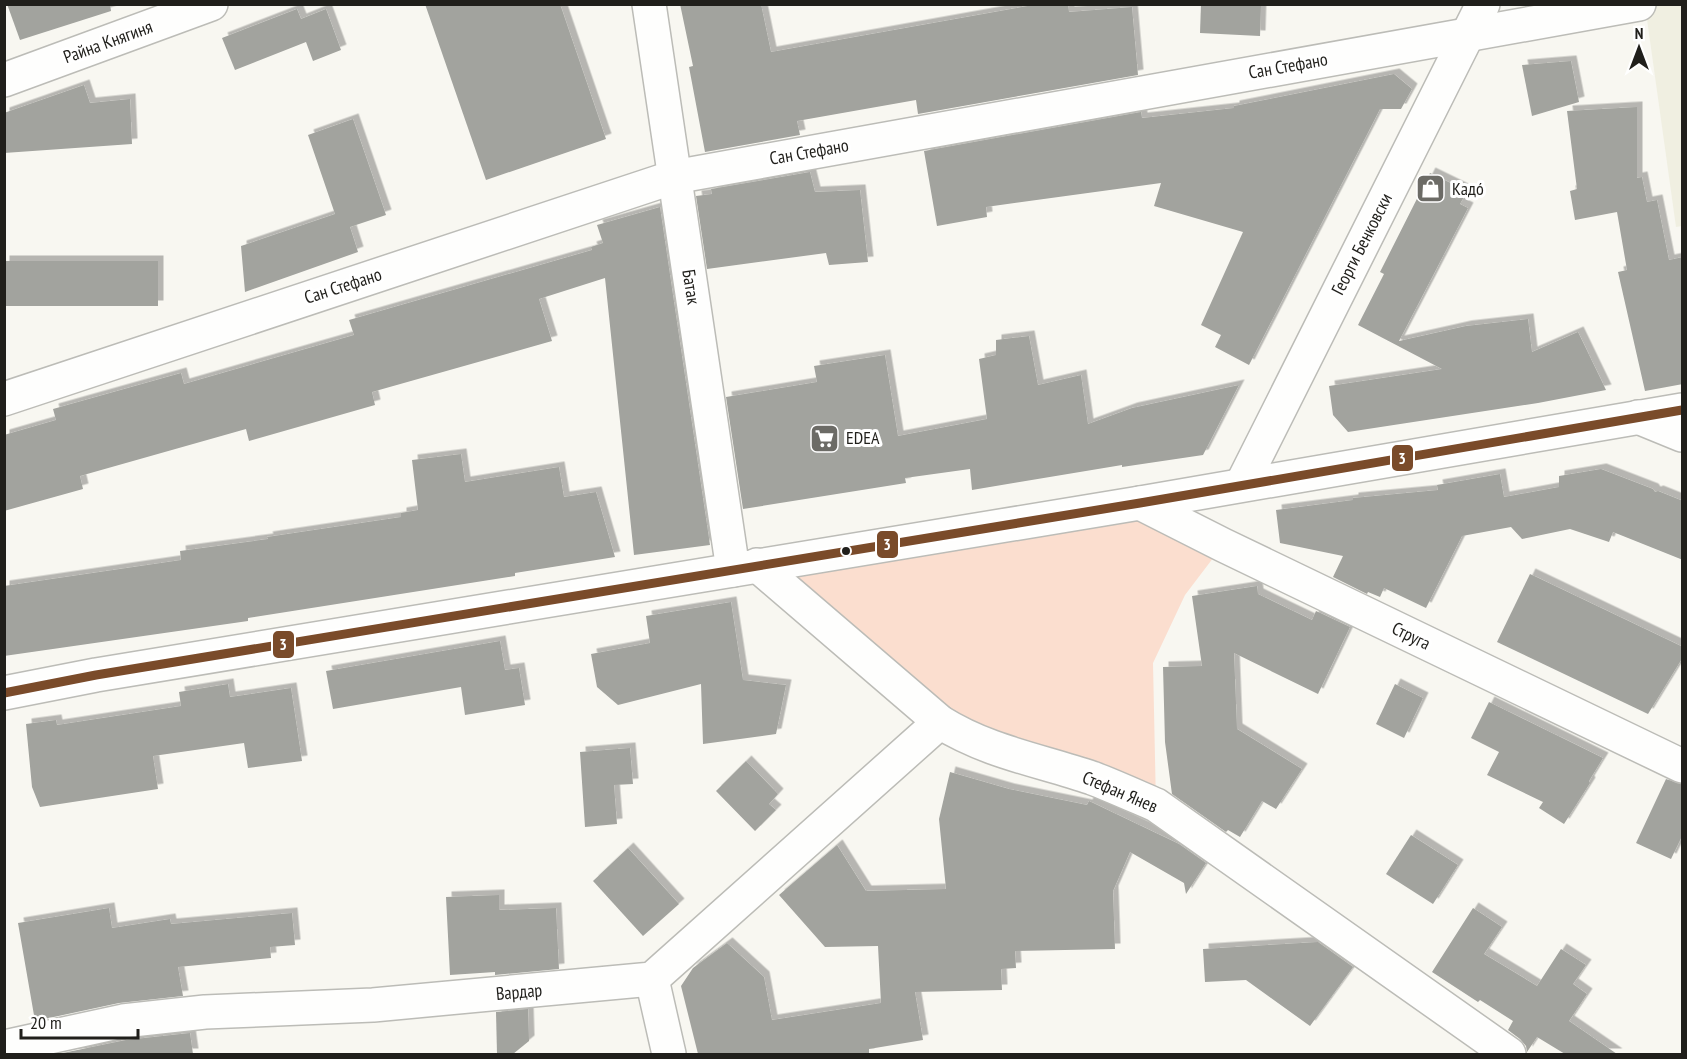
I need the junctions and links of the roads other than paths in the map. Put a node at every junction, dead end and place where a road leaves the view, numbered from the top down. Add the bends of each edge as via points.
1 (211, 4) edge
2 (649, 4) edge
3 (1483, 4) edge
4 (1639, 4) edge
5 (1466, 36) junction
6 (4, 80) edge
7 (674, 177) junction
8 (4, 399) edge
9 (1683, 410) edge
10 (1638, 417) junction
11 (1683, 435) edge
12 (1242, 484) junction
13 (1140, 503) junction
14 (745, 568) junction
15 (4, 693) edge
16 (940, 722) junction
17 (1683, 766) edge
18 (652, 979) junction
19 (4, 1047) edge
20 (669, 1054) edge
21 (1509, 1054) edge

1 - 6 street, Райна Княгиня
2 - 7 street, Батак
3 - 5 street, Георги Бенковски
4 - 5 street, Сан Стефано
5 - 7 street, Сан Стефано
5 - 12 street, Георги Бенковски
7 - 8 street, Сан Стефано
7 - 14 street, Батак
9 - 10 street
10 - 11 street
10 - 12 street
12 - 13 street
13 - 14 street
13 - 17 street, Струга
14 - 15 street
14 - 16 street, Стефан Янев
16 - 18 street
16 - 21 street, Стефан Янев via 961,735 1016,757 1092,778 1156,805
18 - 19 street, Вардар via 373,1005 205,1012 123,1022
18 - 20 street

